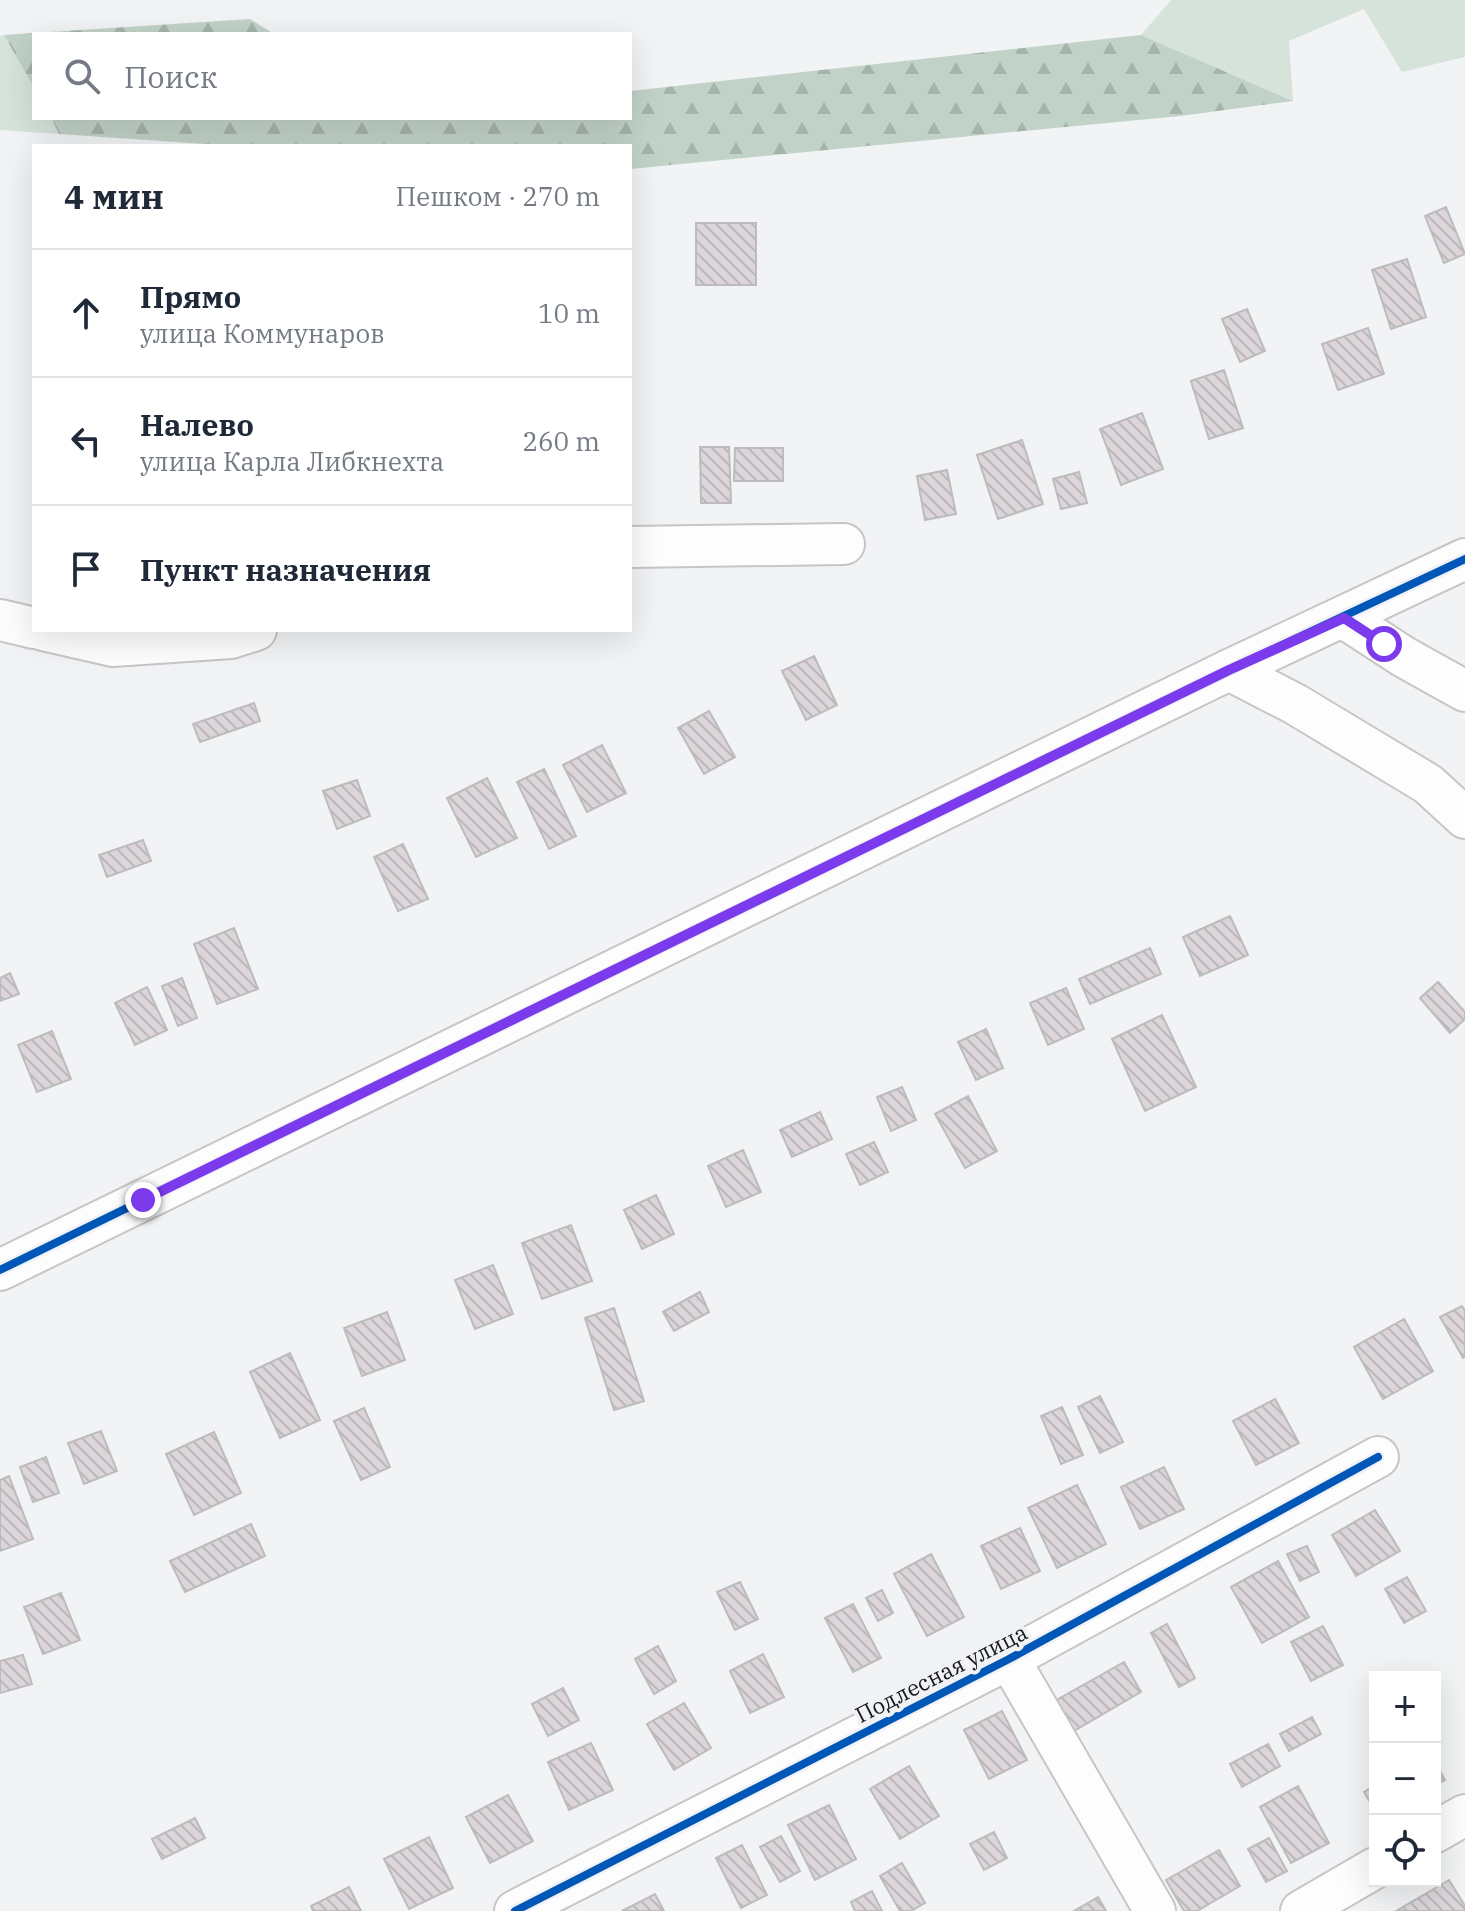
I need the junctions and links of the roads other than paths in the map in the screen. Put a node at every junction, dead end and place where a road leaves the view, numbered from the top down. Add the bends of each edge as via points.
1 (844, 544) dead end
2 (632, 547) edge
3 (1465, 559) edge
4 (1344, 618) junction
5 (0, 620) edge
6 (32, 628) edge
7 (52, 632) edge
8 (250, 632) edge
9 (1229, 670) junction
10 (1465, 691) edge
11 (1465, 818) edge
12 (0, 1270) edge
13 (1378, 1457) dead end
14 (1009, 1659) junction
15 (1465, 1815) edge
16 (1441, 1829) edge
17 (1369, 1871) edge
18 (515, 1911) edge
19 (1155, 1911) edge
20 (1301, 1911) edge

1 - 2 street
3 - 4 street
4 - 9 street
4 - 10 street
5 - 6 street
7 - 8 street via 113,646 231,638
9 - 11 street via 1428,784
9 - 12 street
13 - 14 street, Подлесная улица
14 - 18 street, Подлесная улица
14 - 19 street
15 - 16 street
17 - 20 street

